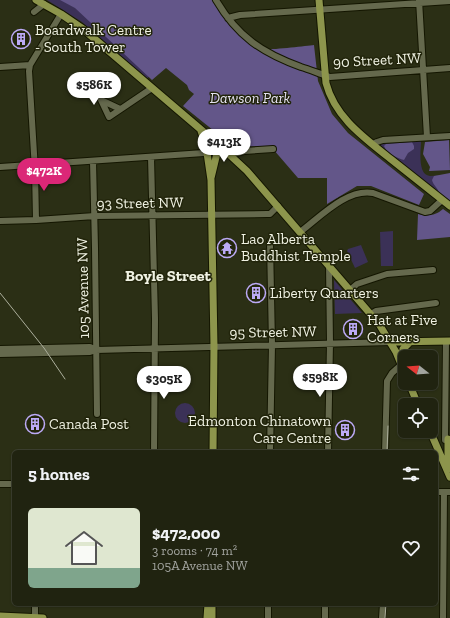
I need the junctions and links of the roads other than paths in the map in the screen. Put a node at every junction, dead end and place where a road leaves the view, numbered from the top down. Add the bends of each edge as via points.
1 (36, 0) edge
2 (216, 0) edge
3 (319, 0) edge
4 (419, 1) edge
5 (450, 1) edge
6 (44, 4) junction
7 (319, 10) junction
8 (34, 12) dead end
9 (61, 14) junction
10 (228, 18) junction
11 (30, 65) junction
12 (0, 67) edge
13 (450, 68) edge
14 (424, 70) junction
15 (324, 75) junction
16 (152, 88) junction
17 (120, 109) dead end
18 (201, 130) junction
19 (450, 136) edge
20 (427, 137) junction
21 (373, 144) junction
22 (219, 145) junction
23 (273, 149) dead end
24 (207, 152) junction
25 (230, 155) junction
26 (151, 156) junction
27 (93, 161) junction
28 (215, 163) junction
29 (35, 165) junction
30 (0, 167) edge
31 (210, 180) junction
32 (442, 200) junction
33 (278, 206) junction
34 (450, 206) edge
35 (153, 215) junction
36 (211, 215) junction
37 (95, 216) junction
38 (36, 220) junction
39 (0, 221) edge
40 (300, 232) junction
41 (270, 242) dead end
42 (328, 265) junction
43 (433, 270) dead end
44 (350, 290) junction
45 (436, 302) dead end
46 (371, 314) junction
47 (448, 341) edge
48 (390, 342) junction
49 (410, 342) junction
50 (330, 344) junction
51 (272, 345) junction
52 (214, 346) junction
53 (155, 348) junction
54 (0, 350) edge
55 (96, 350) junction
56 (403, 350) edge
57 (0, 354) edge
58 (398, 357) edge
59 (398, 368) edge
60 (97, 414) dead end
61 (433, 438) edge
62 (448, 440) edge
63 (436, 444) junction
64 (154, 450) edge
65 (213, 450) edge
66 (270, 450) edge
67 (328, 450) edge
68 (385, 450) edge
69 (449, 475) edge
70 (0, 484) edge
71 (12, 484) edge
72 (447, 492) edge
73 (35, 606) edge
74 (208, 606) edge
75 (212, 606) edge
76 (268, 606) edge
77 (325, 606) edge
78 (383, 606) edge
79 (0, 616) edge
80 (34, 618) edge
81 (43, 618) edge
82 (207, 618) edge
83 (212, 618) edge
84 (268, 618) edge
85 (325, 618) edge
86 (382, 618) edge
87 (443, 618) edge

1 - 6 main road
2 - 10 street, 90 Street NW
3 - 7 main road
4 - 5 street
4 - 7 street
4 - 14 street
6 - 8 street
6 - 9 main road
7 - 10 street
7 - 15 main road
9 - 11 street
9 - 16 main road
10 - 15 street, 90 Street NW via 260,49
11 - 12 street
11 - 29 street
13 - 14 street, 90 Street NW
14 - 15 street, 90 Street NW via 330,77
14 - 20 street
15 - 21 main road via 338,109 354,128
16 - 17 street
16 - 18 main road
18 - 22 main road
18 - 24 main road
19 - 20 street
20 - 21 street via 383,140
21 - 32 main road
22 - 25 main road
22 - 28 main road
23 - 25 street via 244,151
24 - 26 street
24 - 28 main road via 213,153
24 - 31 main road
25 - 33 main road
26 - 27 street
26 - 35 street
27 - 29 street
27 - 37 street, 105 Avenue NW
28 - 31 main road
29 - 30 street
29 - 38 street
31 - 36 main road
32 - 34 main road
32 - 40 street via 430,211 425,212 373,193 354,194 339,202
33 - 36 street, 93 Street NW via 270,214
33 - 40 main road
35 - 36 street, 93 Street NW
35 - 37 street, 93 Street NW
35 - 53 street
36 - 52 main road
37 - 38 street, 93 Street NW
37 - 55 street, 105 Avenue NW
38 - 39 street, 93 Street NW
40 - 42 main road
41 - 51 street
42 - 44 main road
42 - 50 street
43 - 44 street via 393,272 357,284
44 - 46 main road
45 - 46 street via 376,311
46 - 48 main road
47 - 49 main road, 95 Street NW
47 - 62 street
48 - 49 main road, 95 Street NW
48 - 50 street, 95 Street NW
48 - 58 main road
49 - 56 main road
50 - 51 street, 95 Street NW
50 - 67 street
51 - 52 street, 95 Street NW
51 - 66 street
52 - 53 street, 95 Street NW
52 - 65 main road
53 - 55 street, 95 Street NW
53 - 64 street
54 - 55 street, 95 Street NW via 90,347
55 - 57 street, 95 Street NW
55 - 60 street, 105 Avenue NW
59 - 68 street via 387,381
61 - 63 main road
62 - 63 street
62 - 69 main road
63 - 69 main road
70 - 71 street
72 - 87 street via 444,515
73 - 80 street
74 - 82 main road
75 - 83 main road
76 - 84 street
77 - 85 street
78 - 86 street
79 - 80 main road
80 - 81 main road

